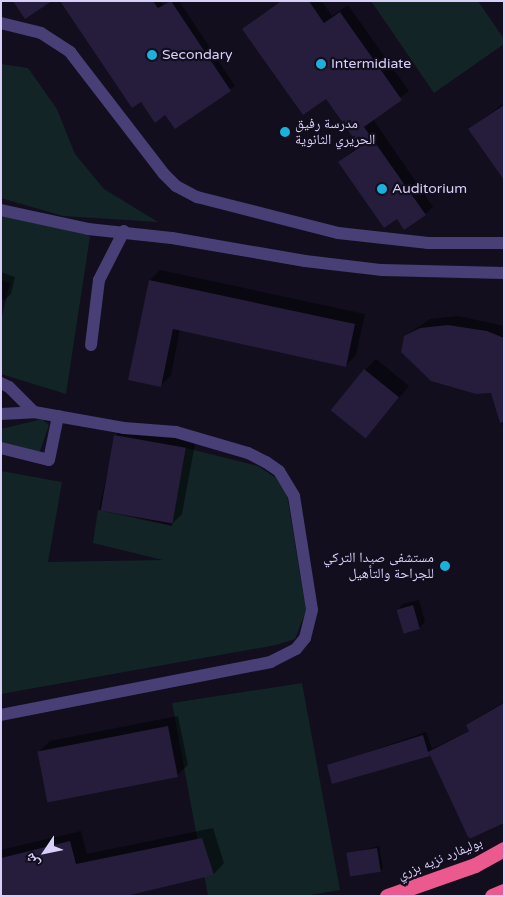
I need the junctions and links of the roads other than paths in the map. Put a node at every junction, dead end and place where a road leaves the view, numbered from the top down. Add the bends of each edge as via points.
1 (1, 23) edge
2 (1, 210) edge
3 (124, 231) junction
4 (504, 243) edge
5 (504, 273) edge
6 (92, 344) dead end
7 (1, 383) edge
8 (34, 412) junction
9 (1, 414) edge
10 (58, 416) junction
11 (1, 448) edge
12 (1, 715) edge
13 (504, 849) edge
14 (504, 891) edge
15 (387, 896) edge
16 (492, 896) edge

1 - 4 street via 40,33 70,52 164,174 176,186 197,197 338,234 428,243
2 - 3 street via 59,224
3 - 5 street via 305,262 382,270
3 - 6 street via 99,280
7 - 8 street via 9,386
8 - 9 street
8 - 10 street
10 - 11 street via 49,460
10 - 12 street via 124,428 176,432 248,453 279,471 294,496 312,610 311,625 296,649 271,662
13 - 15 highway, بوليفارد نزيه بزري via 475,865
14 - 16 highway

